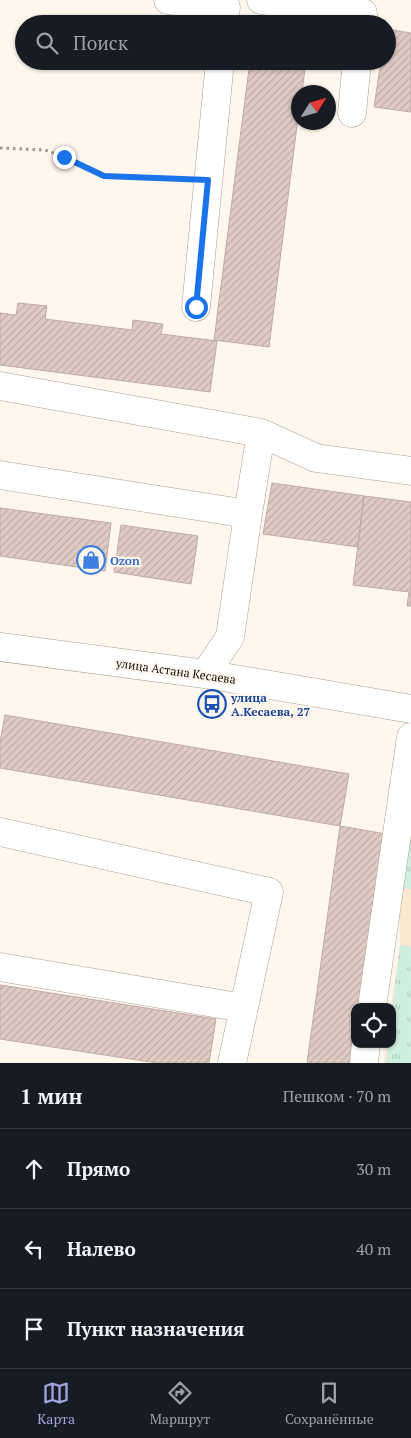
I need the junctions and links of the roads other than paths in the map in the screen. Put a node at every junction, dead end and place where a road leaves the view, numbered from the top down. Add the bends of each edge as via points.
1 (168, 0) edge
2 (261, 0) edge
3 (230, 10) edge
4 (363, 15) edge
5 (219, 70) edge
6 (356, 70) edge
7 (352, 113) dead end
8 (196, 307) dead end
9 (0, 386) edge
10 (261, 433) junction
11 (411, 471) edge
12 (0, 475) edge
13 (248, 514) junction
14 (0, 647) edge
15 (206, 674) junction
16 (411, 709) edge
17 (411, 737) edge
18 (0, 832) edge
19 (0, 967) edge
20 (373, 1003) edge
21 (244, 1008) junction
22 (366, 1048) edge
23 (232, 1063) edge
24 (364, 1063) edge

1 - 3 street
2 - 4 street via 363,12
5 - 8 street
6 - 7 street
9 - 10 street
10 - 11 street via 316,458
10 - 13 street
12 - 13 street
13 - 15 street via 230,636
14 - 15 street, улица Астана Кесаева
15 - 16 street, улица Астана Кесаева
17 - 20 street
18 - 21 street via 269,892
19 - 21 street
21 - 23 street
22 - 24 street

